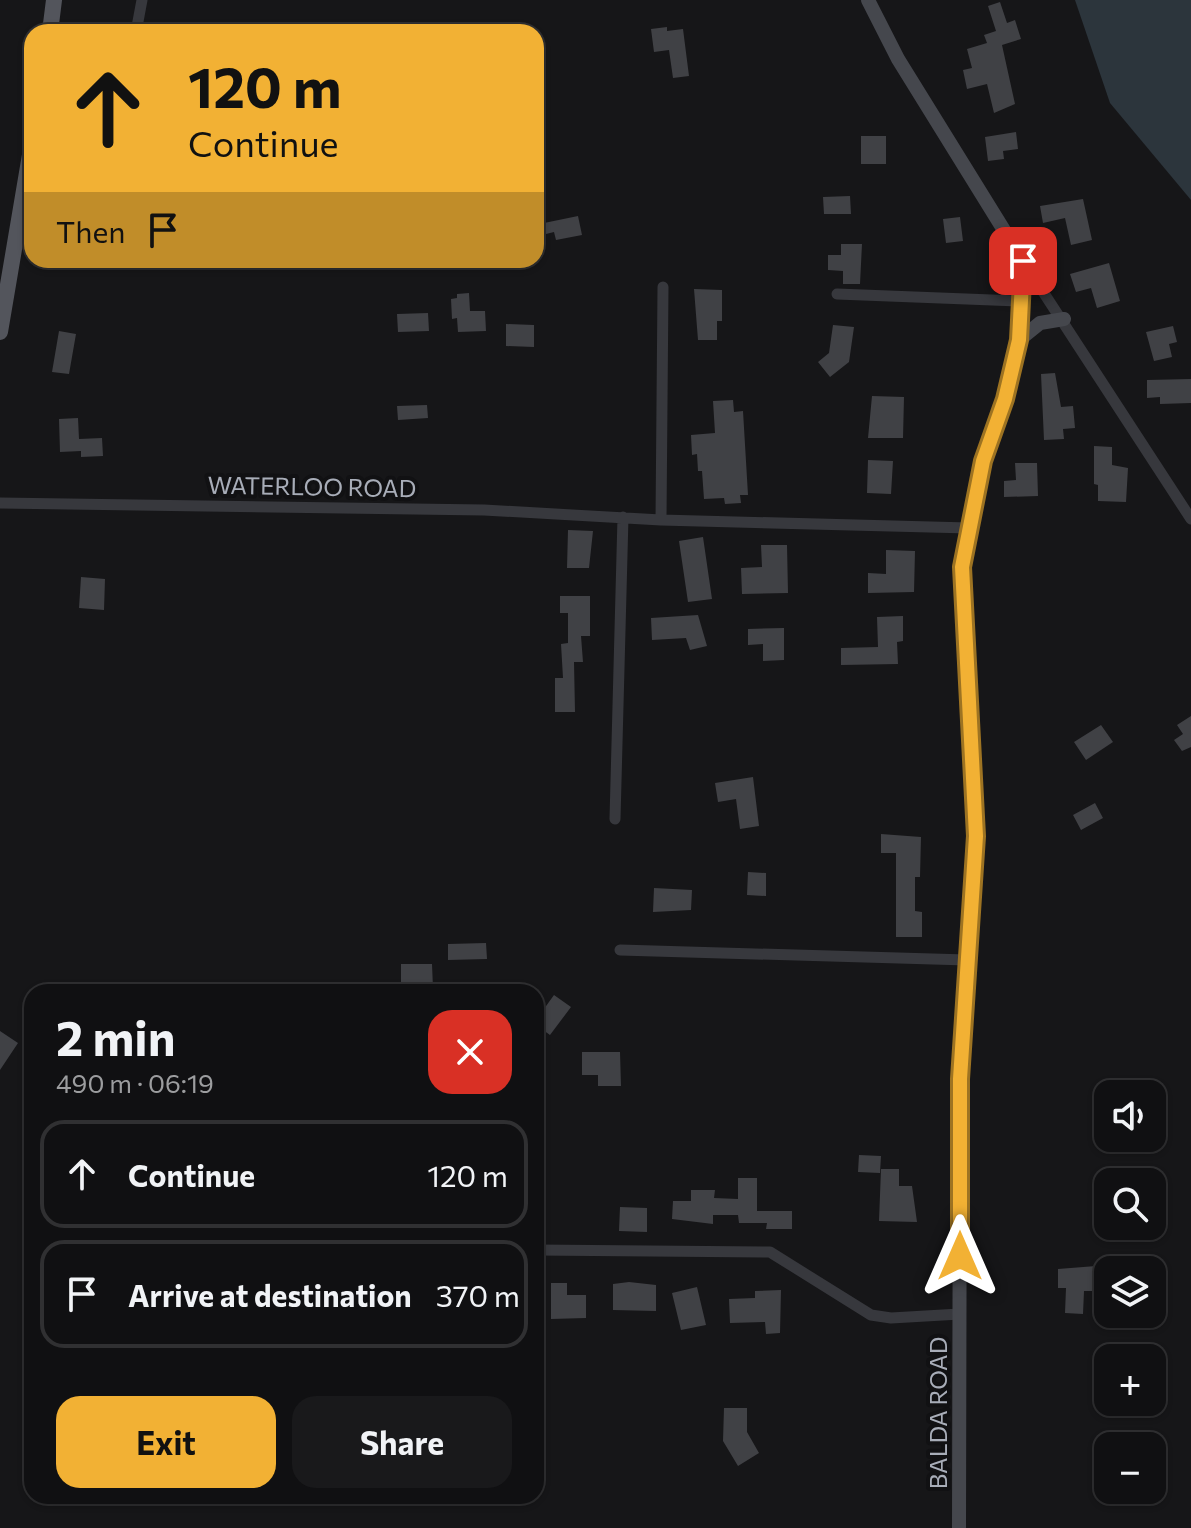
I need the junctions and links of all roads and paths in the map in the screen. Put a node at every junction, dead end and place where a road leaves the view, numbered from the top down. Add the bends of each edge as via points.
1 (54, 0) edge
2 (142, 0) edge
3 (868, 0) edge
4 (51, 24) edge
5 (138, 24) edge
6 (24, 190) edge
7 (1023, 261) junction
8 (663, 287) dead end
9 (837, 294) dead end
10 (1021, 301) junction
11 (1064, 319) junction
12 (0, 332) edge
13 (1019, 340) junction
14 (0, 503) edge
15 (623, 517) junction
16 (1191, 519) edge
17 (661, 520) junction
18 (969, 528) junction
19 (615, 819) dead end
20 (620, 950) dead end
21 (967, 960) junction
22 (544, 1250) edge
23 (960, 1314) junction
24 (959, 1528) edge

1 - 4 main road
2 - 5 street
3 - 7 street via 898,59
6 - 12 main road
7 - 10 street, BALDA ROAD
7 - 11 street
8 - 17 street
9 - 10 street
10 - 13 street, BALDA ROAD
11 - 13 street via 1040,323
11 - 16 street
13 - 18 street, BALDA ROAD
14 - 15 street, WATERLOO ROAD
15 - 17 street, WATERLOO ROAD
15 - 19 street
17 - 18 street, WATERLOO ROAD
18 - 21 street, BALDA ROAD via 962,567 963,622 976,836
20 - 21 street
21 - 23 street, BALDA ROAD via 960,1079
22 - 23 street via 770,1252 871,1315
23 - 24 street, BALDA ROAD

